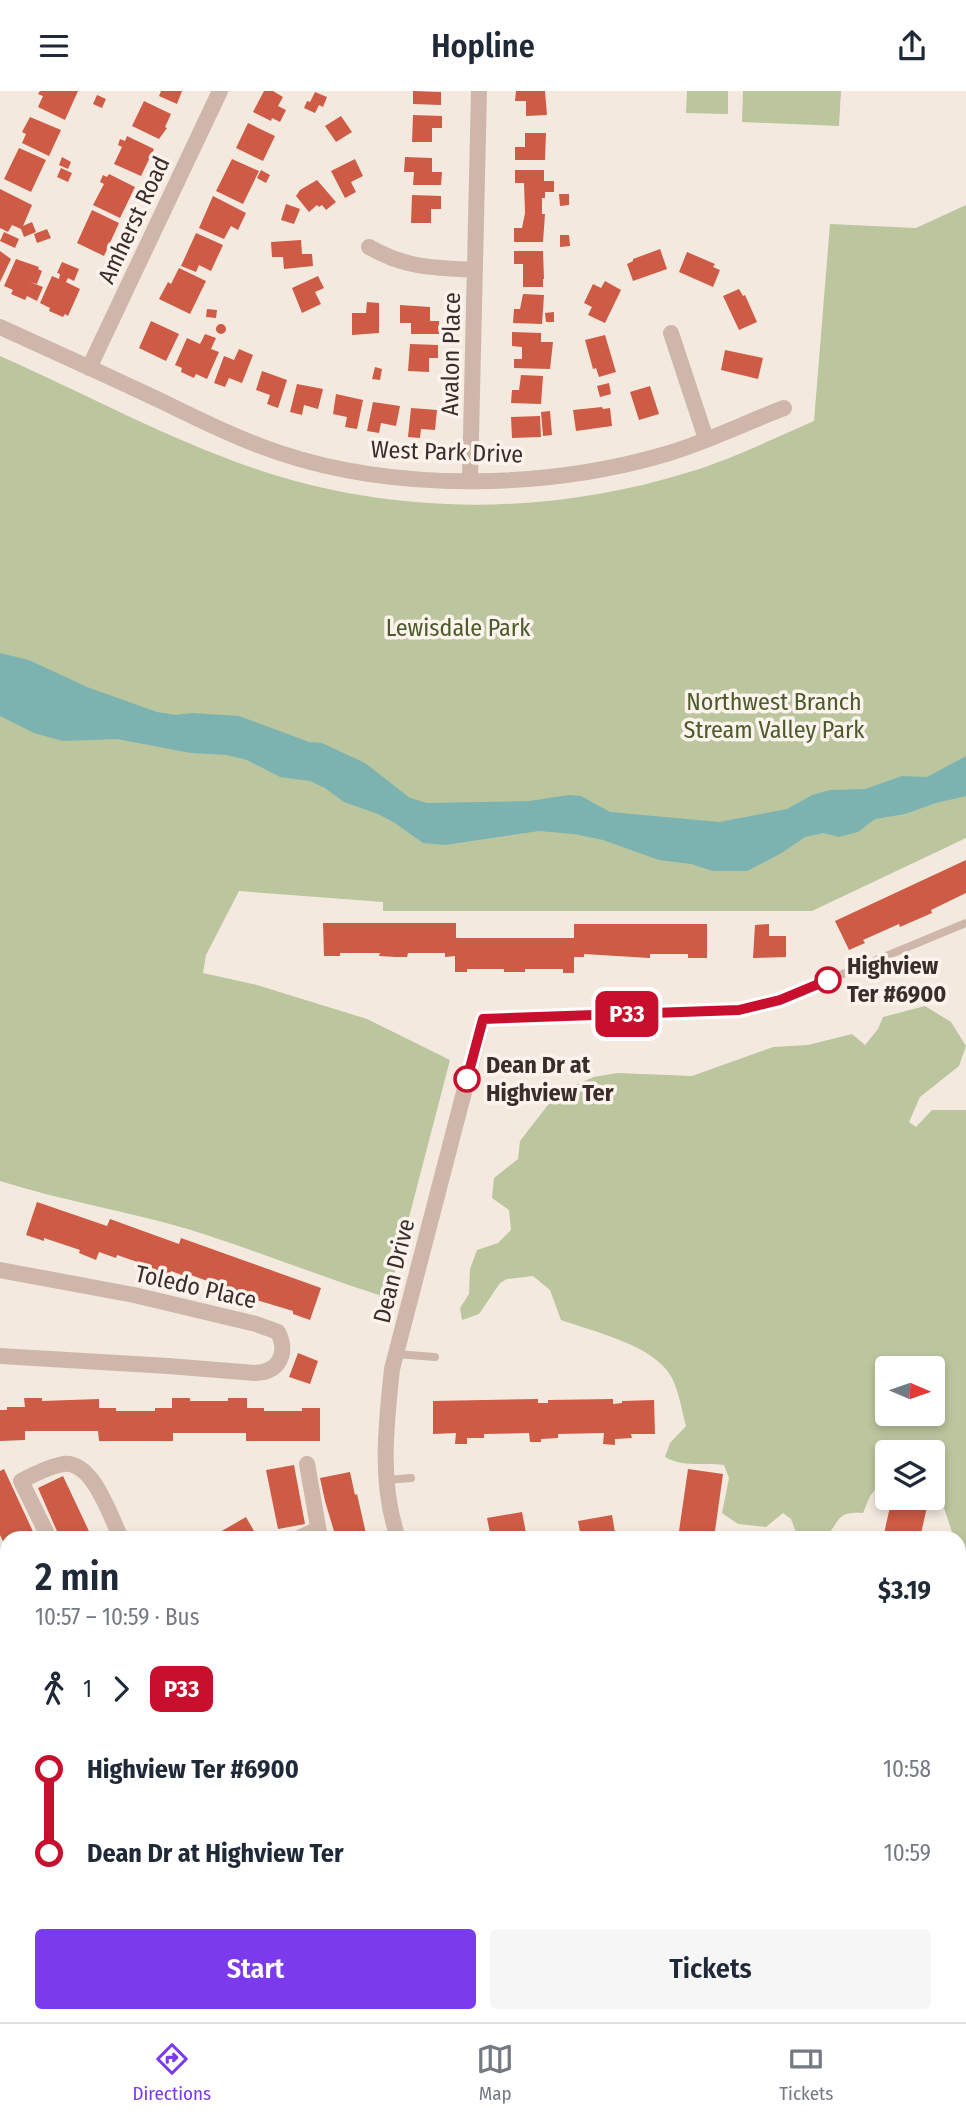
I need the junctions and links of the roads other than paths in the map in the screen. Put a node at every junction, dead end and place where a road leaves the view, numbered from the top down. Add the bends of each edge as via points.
1 (220, 91) edge
2 (479, 91) edge
3 (369, 247) dead end
4 (475, 270) junction
5 (0, 327) edge
6 (671, 333) dead end
7 (89, 368) junction
8 (784, 408) dead end
9 (706, 439) junction
10 (470, 480) junction
11 (966, 923) edge
12 (483, 1019) joint
13 (0, 1270) edge
14 (396, 1354) junction
15 (0, 1356) edge
16 (435, 1357) dead end
17 (307, 1464) dead end
18 (411, 1478) dead end
19 (386, 1480) junction
20 (46, 1531) edge
21 (118, 1531) edge
22 (318, 1531) edge
23 (396, 1531) edge

1 - 7 street, Amherst Road
2 - 4 street, Avalon Place
3 - 4 street, Avalon Place via 416,266
4 - 10 street, Avalon Place
5 - 7 street, West Park Drive
6 - 9 street
7 - 10 street, West Park Drive via 281,453 382,475
8 - 9 street, West Park Drive
9 - 10 street, West Park Drive via 587,471
11 - 12 lane via 751,1008
12 - 14 street, Dean Drive
13 - 15 street, Toledo Place via 256,1324 278,1332 283,1349 275,1367 265,1373
14 - 16 lane
14 - 19 street, Dean Drive via 386,1422
17 - 22 street
18 - 19 lane
19 - 23 street, Dean Drive
20 - 21 street via 21,1481 65,1464 82,1467 90,1476

